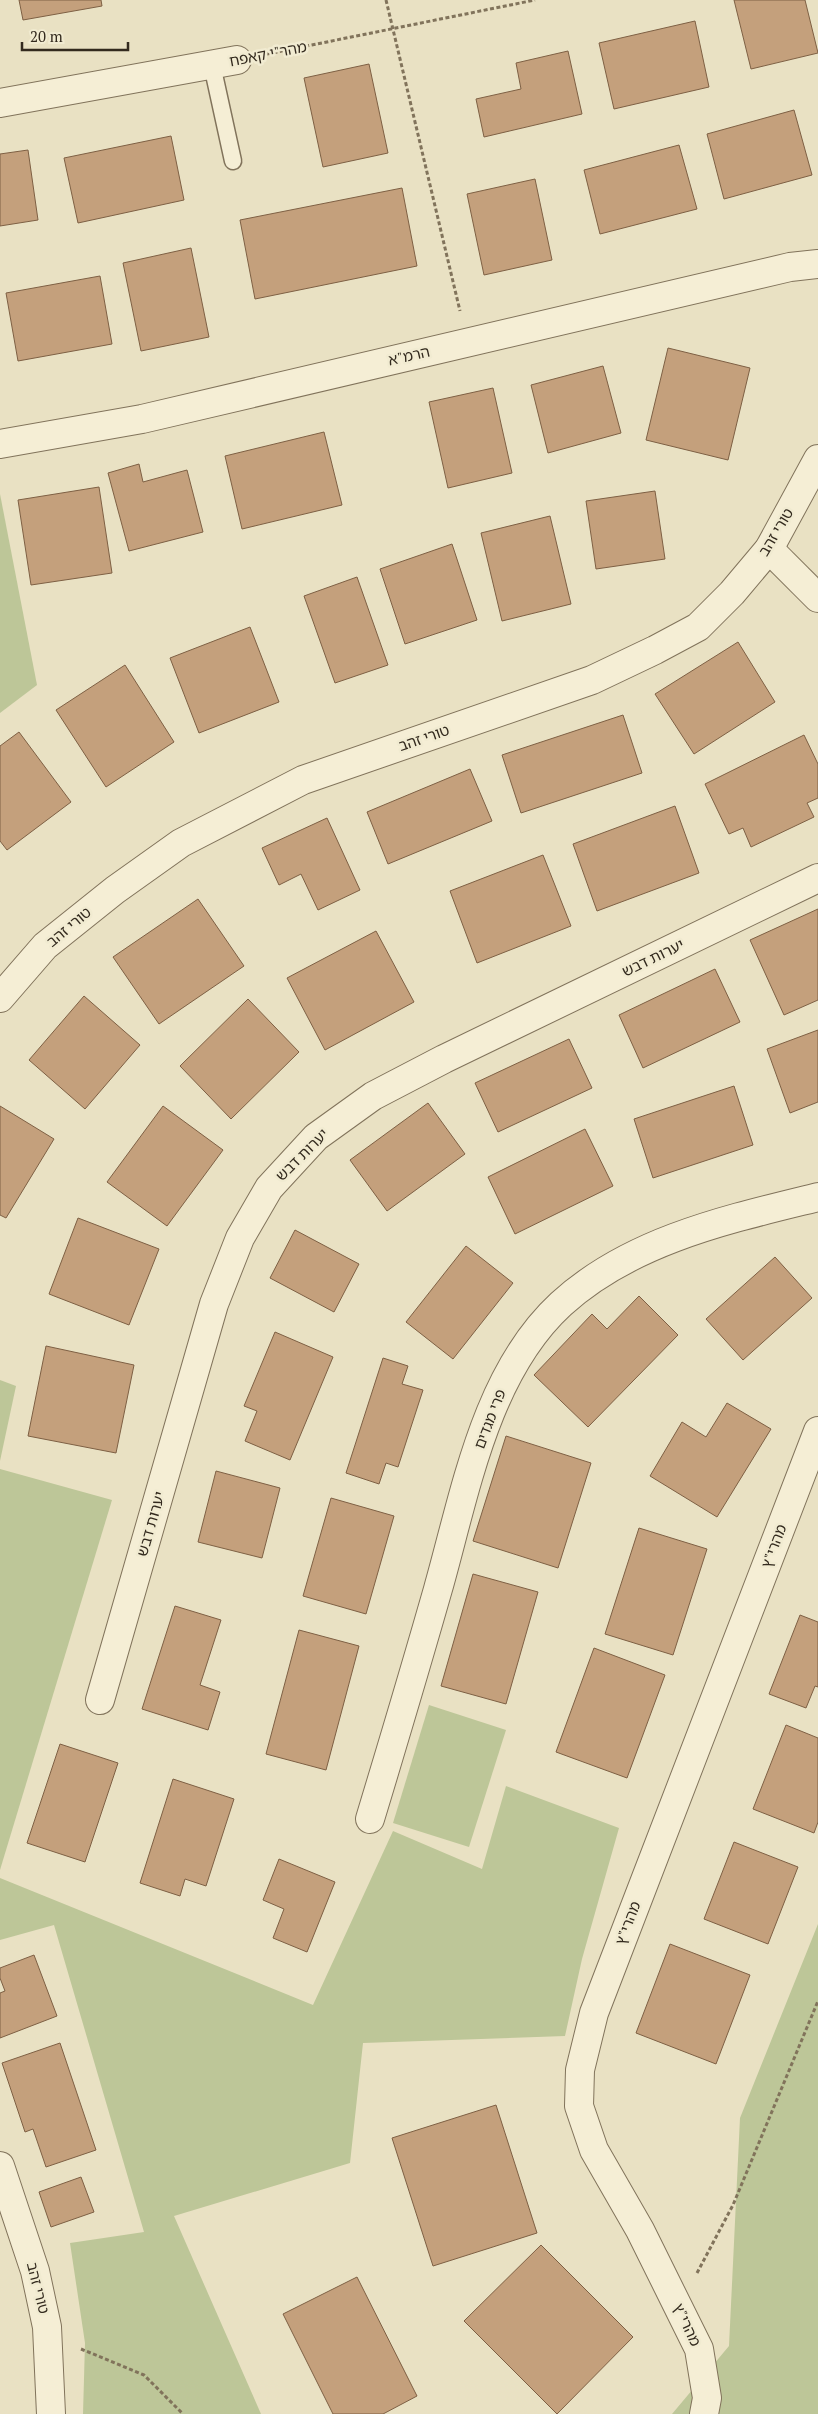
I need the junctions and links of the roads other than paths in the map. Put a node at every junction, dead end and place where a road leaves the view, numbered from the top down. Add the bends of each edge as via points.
1 (224, 63) joint
2 (0, 102) edge
3 (233, 161) dead end
4 (818, 264) edge
5 (0, 444) edge
6 (818, 459) edge
7 (769, 548) junction
8 (818, 598) edge
9 (818, 878) edge
10 (0, 998) edge
11 (818, 1197) edge
12 (818, 1431) edge
13 (100, 1700) dead end
14 (370, 1819) dead end
15 (0, 2166) edge
16 (51, 2414) edge
17 (704, 2414) edge

1 - 2 street, מהר"י קאפח
1 - 3 lane
4 - 5 street, הרמ"א via 790,267 142,419
6 - 7 street, טורי זהב
7 - 8 street
7 - 10 street, טורי זהב via 732,593 698,627 655,650 592,680 303,780 181,843 115,890 46,946
9 - 13 street, יערות דבש via 452,1054 373,1096 316,1137 269,1188 240,1238 214,1304
11 - 14 street, פרי מגדים via 733,1218 668,1240 607,1270 561,1304 518,1354 485,1425
12 - 17 street, מהרי"ץ via 594,2013 580,2070 579,2106 594,2150 640,2230 699,2349 707,2398
15 - 16 street, טורי זהב via 35,2270 48,2336

